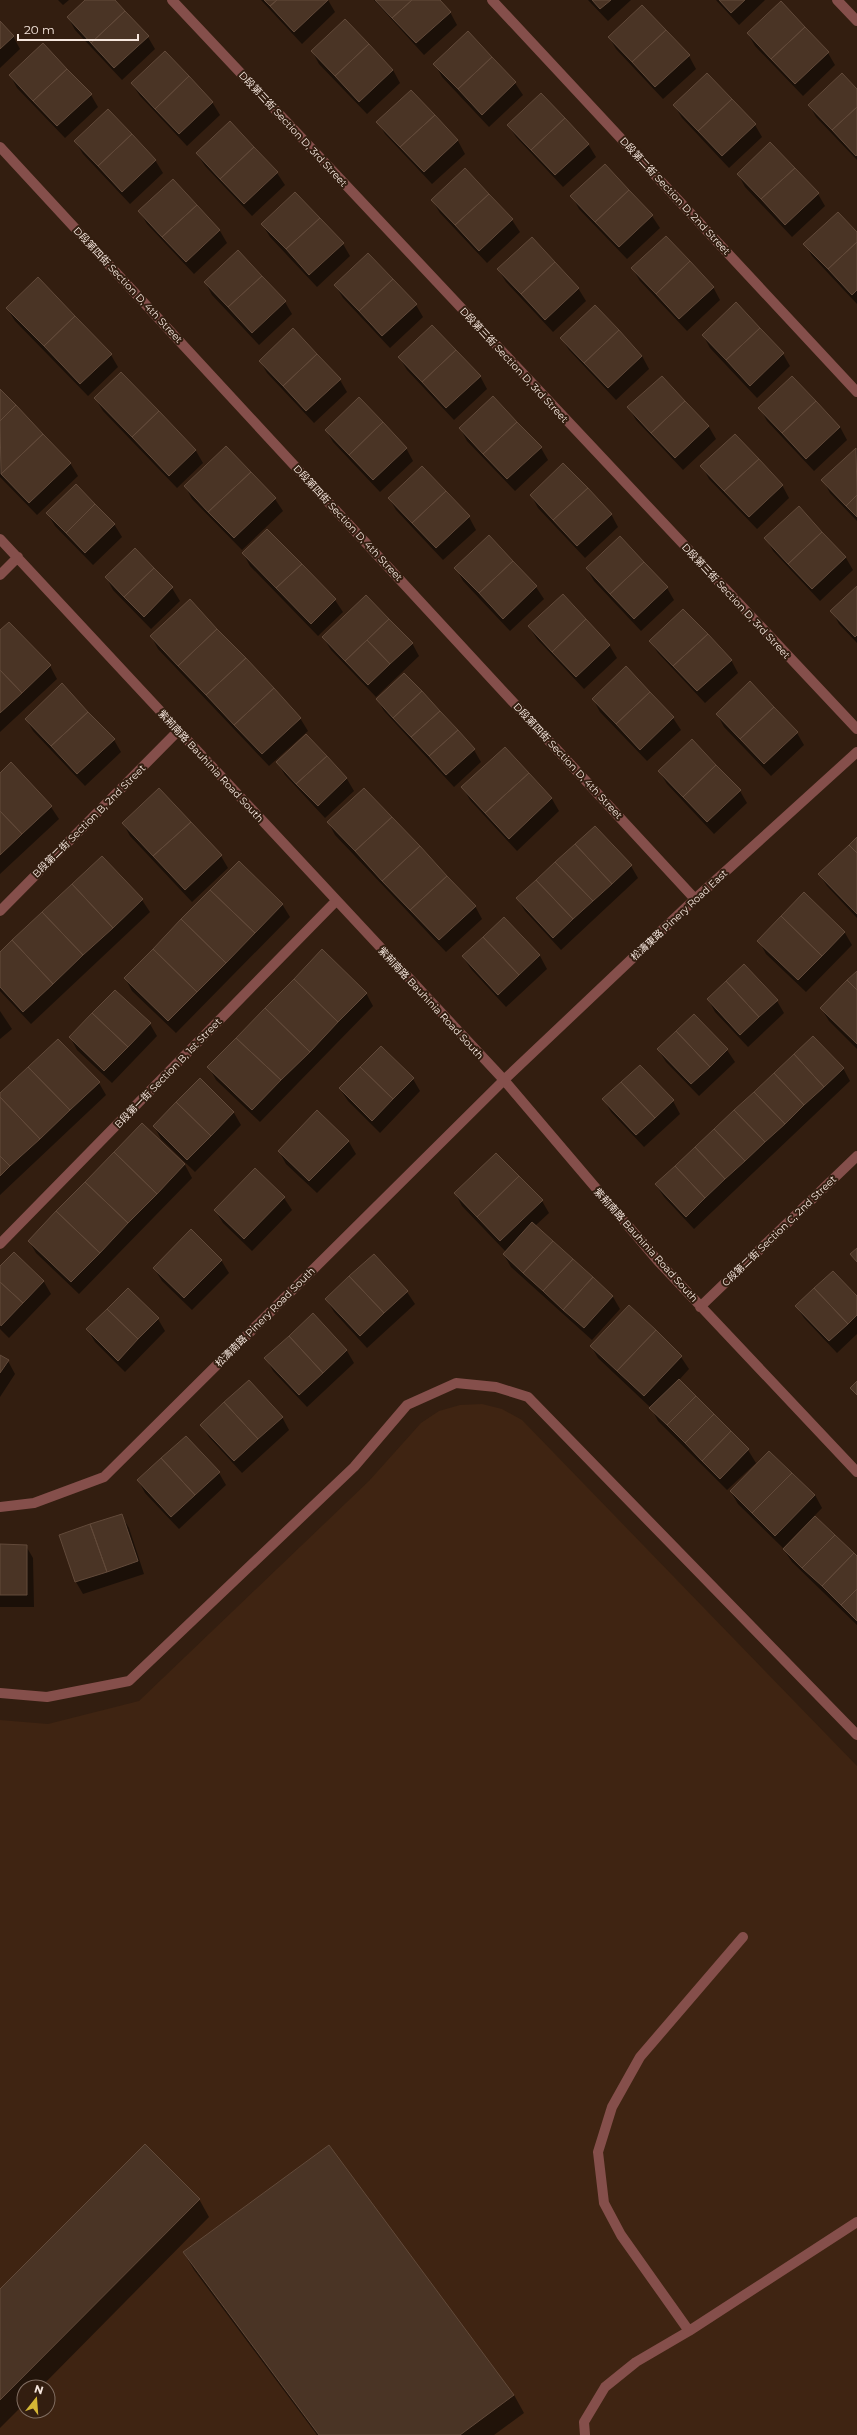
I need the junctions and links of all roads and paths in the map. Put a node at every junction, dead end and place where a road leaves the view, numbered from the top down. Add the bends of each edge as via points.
1 (172, 0) edge
2 (492, 0) edge
3 (838, 0) edge
4 (857, 21) edge
5 (0, 147) edge
6 (857, 392) edge
7 (0, 539) edge
8 (18, 557) junction
9 (0, 575) edge
10 (857, 729) edge
11 (178, 732) junction
12 (857, 752) edge
13 (695, 899) junction
14 (336, 901) junction
15 (0, 911) edge
16 (504, 1080) junction
17 (857, 1156) edge
18 (0, 1244) edge
19 (700, 1307) junction
20 (857, 1472) edge
21 (0, 1507) edge
22 (0, 1693) edge
23 (857, 1735) edge
24 (744, 1937) dead end
25 (857, 2222) edge
26 (689, 2331) junction
27 (585, 2435) edge

1 - 10 street, D段第三街 Section D, 3rd Street
2 - 6 street, D段第二街 Section D, 2nd Street
3 - 4 street
5 - 13 street, D段第四街 Section D, 4th Street
7 - 8 street, 紫荊南路 Bauhinia Road South
8 - 9 street
8 - 11 street, 紫荊南路 Bauhinia Road South
11 - 14 street, 紫荊南路 Bauhinia Road South
11 - 15 street, B段第二街 Section B, 2nd Street
12 - 13 street, 松濤東路 Pinery Road East
13 - 16 street, 松濤東路 Pinery Road East
14 - 16 street, 紫荊南路 Bauhinia Road South
14 - 18 street, B段第一街 Section B, 1st Street
16 - 19 street, 紫荊南路 Bauhinia Road South
16 - 21 street, 松濤南路 Pinery Road South via 104,1477 34,1503
17 - 19 street, C段第二街 Section C, 2nd Street
19 - 20 street, 紫荊南路 Bauhinia Road South
22 - 23 street via 47,1697 129,1681 354,1467 407,1405 456,1383 496,1387 528,1397
24 - 26 street via 640,2057 612,2107 598,2152 604,2204 621,2235
25 - 26 street
26 - 27 street via 636,2362 605,2387 584,2422

